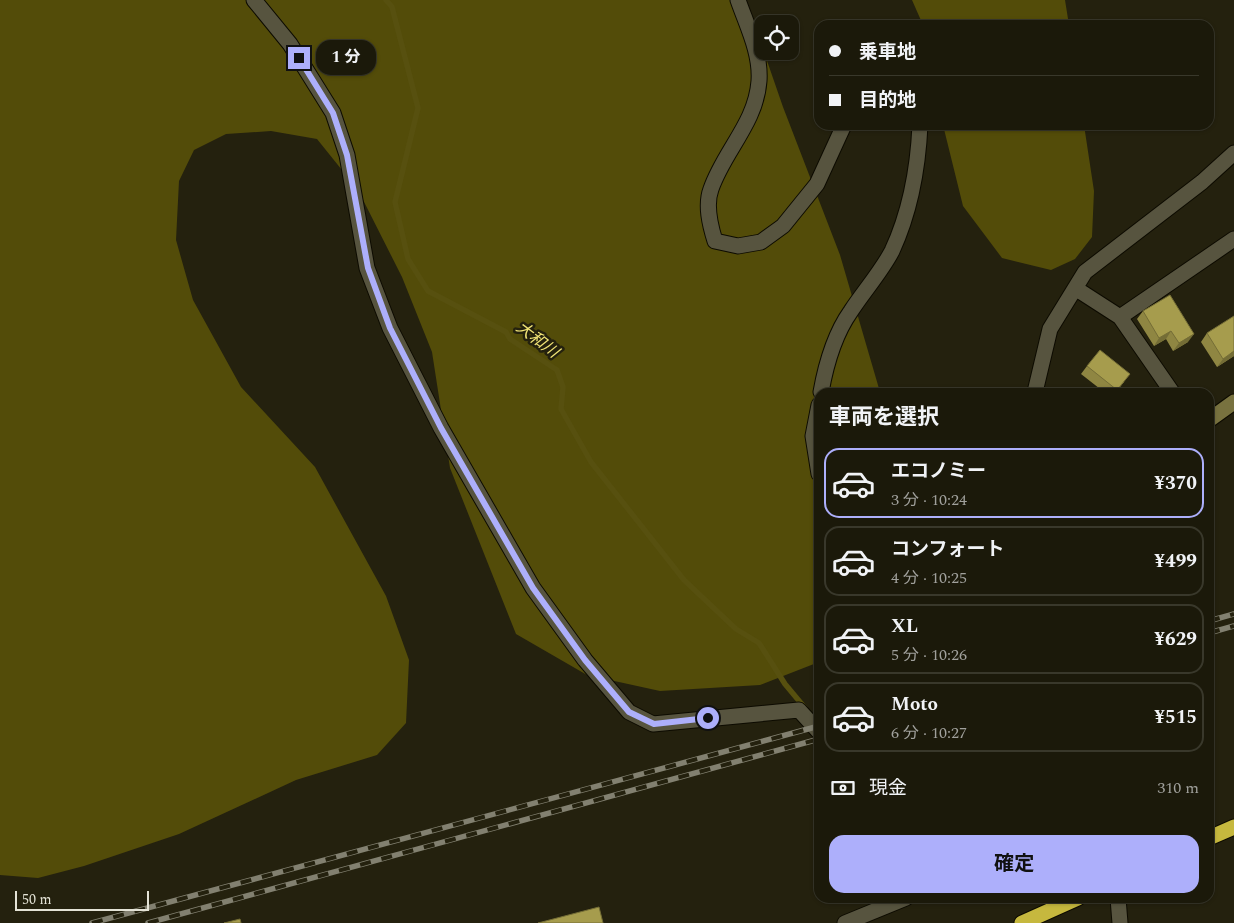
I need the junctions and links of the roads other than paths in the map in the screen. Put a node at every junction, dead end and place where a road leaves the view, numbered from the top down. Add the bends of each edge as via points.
1 (254, 0) edge
2 (738, 0) edge
3 (842, 130) edge
4 (920, 130) edge
5 (1234, 153) edge
6 (1234, 239) edge
7 (1075, 288) junction
8 (1120, 317) junction
9 (822, 388) edge
10 (1036, 388) edge
11 (1169, 388) edge
12 (1234, 402) edge
13 (1214, 416) edge
14 (814, 726) edge
15 (1234, 827) edge
16 (1214, 836) edge
17 (894, 903) edge
18 (1067, 903) edge
19 (1118, 903) edge
20 (845, 923) edge
21 (1022, 923) edge
22 (1120, 923) edge

1 - 14 street via 290,44 333,113 347,155 368,268 390,328 441,428 533,588 585,660 629,712 654,724 799,710
2 - 3 street via 756,48 759,80 754,109 710,189 709,224 715,241 738,246 761,242 783,226 817,184
4 - 9 street via 918,169 906,215 891,252 849,313 827,359
5 - 7 street via 1202,182 1085,272
6 - 8 street
7 - 8 street
7 - 10 street via 1050,330
8 - 11 street
12 - 13 street
15 - 16 highway
17 - 20 street
18 - 21 highway
19 - 22 street

